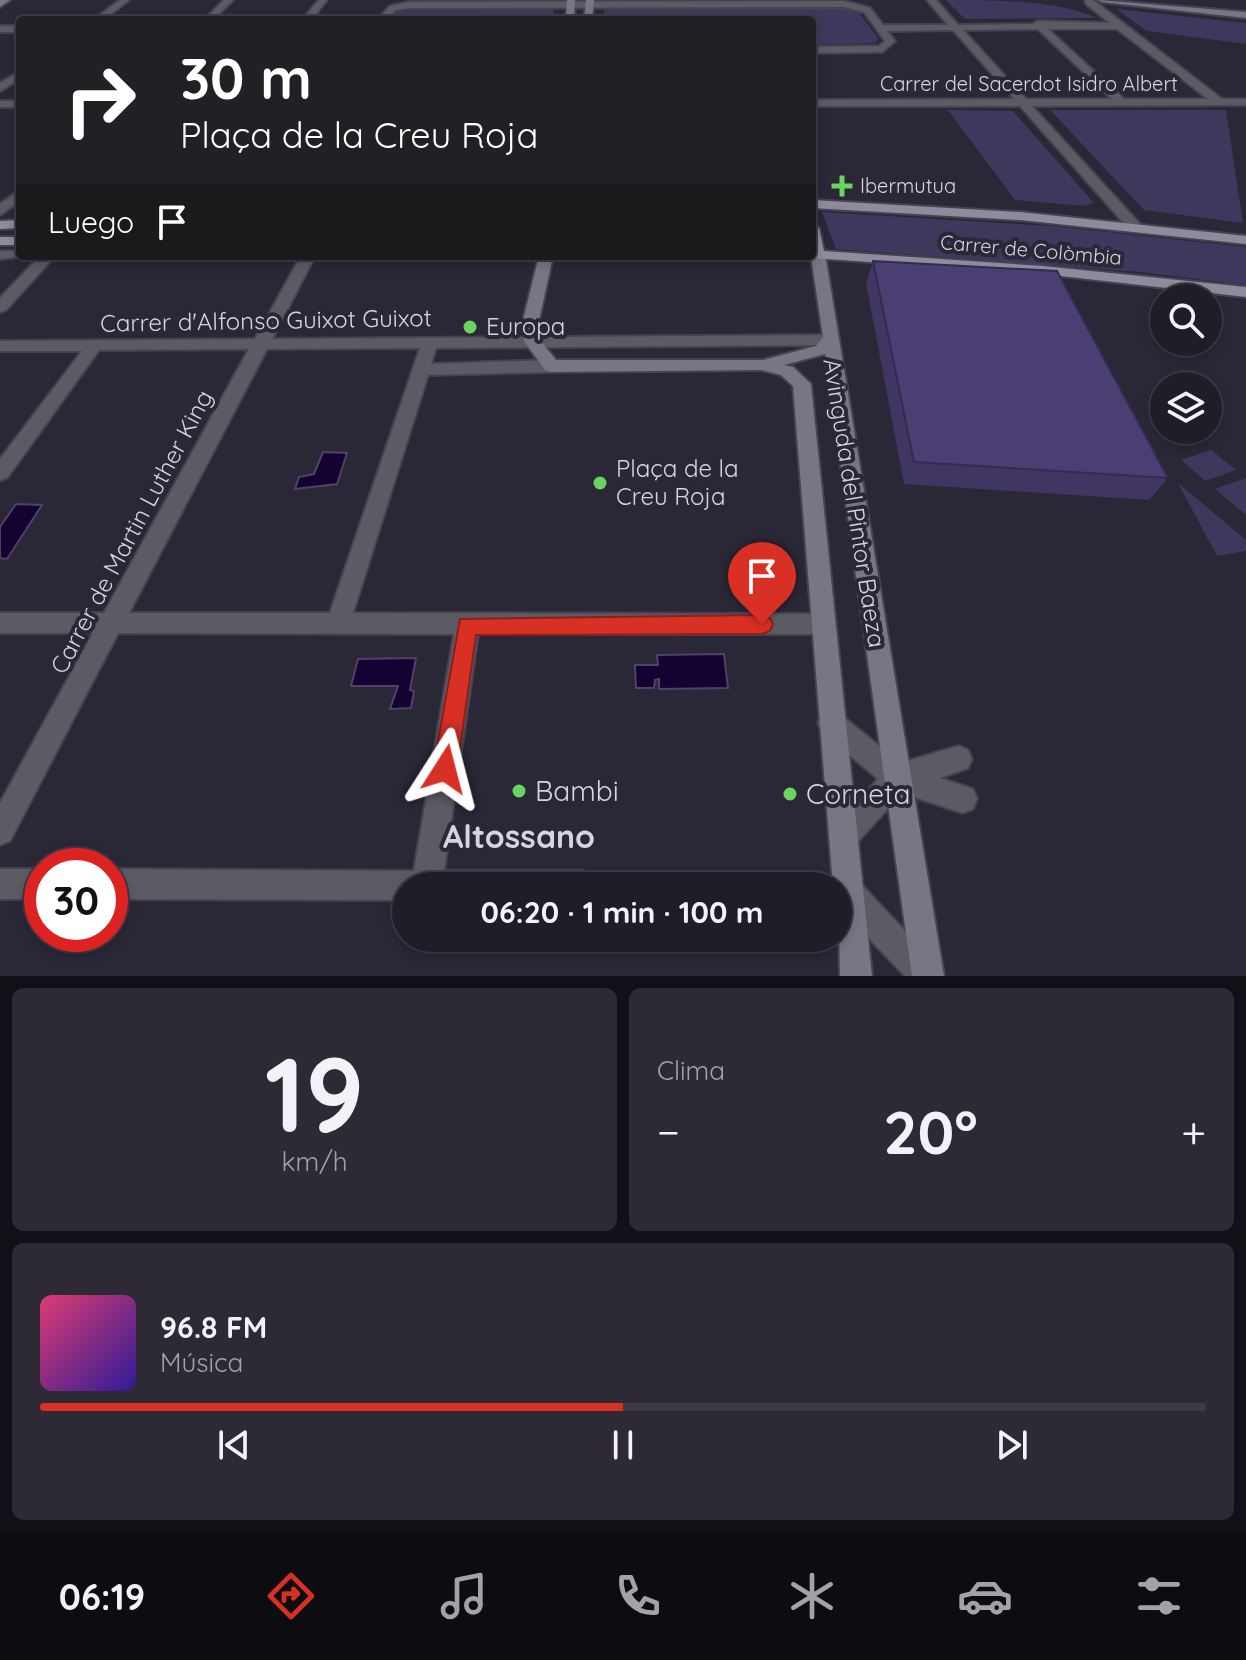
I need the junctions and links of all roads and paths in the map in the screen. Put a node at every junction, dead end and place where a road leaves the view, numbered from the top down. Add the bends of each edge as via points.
1 (6, 0) edge
2 (125, 0) edge
3 (229, 0) edge
4 (323, 0) edge
5 (931, 0) edge
6 (1089, 0) edge
7 (1102, 0) edge
8 (1211, 0) edge
9 (571, 2) edge
10 (590, 2) edge
11 (0, 4) edge
12 (1202, 11) junction
13 (1246, 15) edge
14 (103, 16) edge
15 (212, 16) edge
16 (309, 16) edge
17 (385, 16) edge
18 (879, 25) junction
19 (1038, 25) junction
20 (1117, 25) junction
21 (955, 26) junction
22 (816, 50) edge
23 (1219, 102) junction
24 (1246, 102) edge
25 (816, 103) edge
26 (1024, 103) junction
27 (1122, 103) junction
28 (816, 204) edge
29 (1135, 227) junction
30 (1246, 240) edge
31 (816, 254) edge
32 (44, 260) edge
33 (306, 260) edge
34 (545, 260) edge
35 (816, 260) edge
36 (1246, 292) edge
37 (0, 307) edge
38 (829, 340) junction
39 (532, 341) junction
40 (430, 342) junction
41 (264, 343) junction
42 (0, 346) edge
43 (93, 347) junction
44 (761, 365) junction
45 (551, 366) junction
46 (421, 370) junction
47 (0, 473) edge
48 (113, 622) junction
49 (0, 623) edge
50 (338, 623) junction
51 (821, 624) junction
52 (467, 626) junction
53 (831, 723) junction
54 (959, 759) dead end
55 (897, 778) junction
56 (963, 799) dead end
57 (0, 831) edge
58 (843, 837) junction
59 (429, 872) edge
60 (843, 872) edge
61 (392, 883) edge
62 (0, 884) edge
63 (24, 884) edge
64 (128, 884) edge
65 (852, 900) edge
66 (852, 950) edge
67 (856, 976) edge
68 (927, 976) edge

1 - 11 street
2 - 14 street
3 - 15 street
4 - 16 street
5 - 21 street
6 - 20 street
7 - 12 street
8 - 12 street via 1212,8
9 - 10 street
9 - 17 street via 410,5 393,8
10 - 18 street via 844,4 867,10
12 - 13 street
18 - 21 street
18 - 22 street via 890,41 882,49
19 - 20 street
19 - 21 street
19 - 27 street
20 - 23 street
21 - 26 street
23 - 24 street, Carrer del Sacerdot Isidro Albert
23 - 27 street, Carrer del Sacerdot Isidro Albert
25 - 26 street, Carrer del Sacerdot Isidro Albert
26 - 27 street, Carrer del Sacerdot Isidro Albert
26 - 29 street
28 - 29 main road, Carrer de Colòmbia
29 - 30 main road, Carrer de Colòmbia
31 - 36 main road, Carrer de Colòmbia via 1043,270
32 - 37 street
33 - 41 street, Carrer de Martin Luther King
34 - 39 street
35 - 38 street, Avinguda del Pintor Baeza
38 - 39 street, Carrer d'Alfonso Guixot Guixot
38 - 44 street via 822,350
38 - 55 street, Avinguda del Pintor Baeza
39 - 40 street, Carrer d'Alfonso Guixot Guixot
39 - 45 street
40 - 41 street, Carrer d'Alfonso Guixot Guixot
40 - 46 street
41 - 43 street, Carrer d'Alfonso Guixot Guixot
41 - 48 street, Carrer de Martin Luther King
42 - 43 street, Carrer d'Alfonso Guixot Guixot
43 - 47 street
44 - 45 street
44 - 51 street, Avinguda del Pintor Baeza via 787,371 802,384
45 - 46 street
46 - 50 street
48 - 49 street
48 - 50 street
48 - 57 street, Carrer de Martin Luther King
50 - 52 street
51 - 52 street
51 - 53 street, Avinguda del Pintor Baeza
52 - 59 street
53 - 55 street
53 - 58 street, Avinguda del Pintor Baeza
54 - 55 street
55 - 56 street
55 - 58 street
55 - 68 street, Avinguda del Pintor Baeza
58 - 60 street, Avinguda del Pintor Baeza
61 - 64 street
62 - 63 street
65 - 68 street
66 - 67 street, Avinguda del Pintor Baeza

